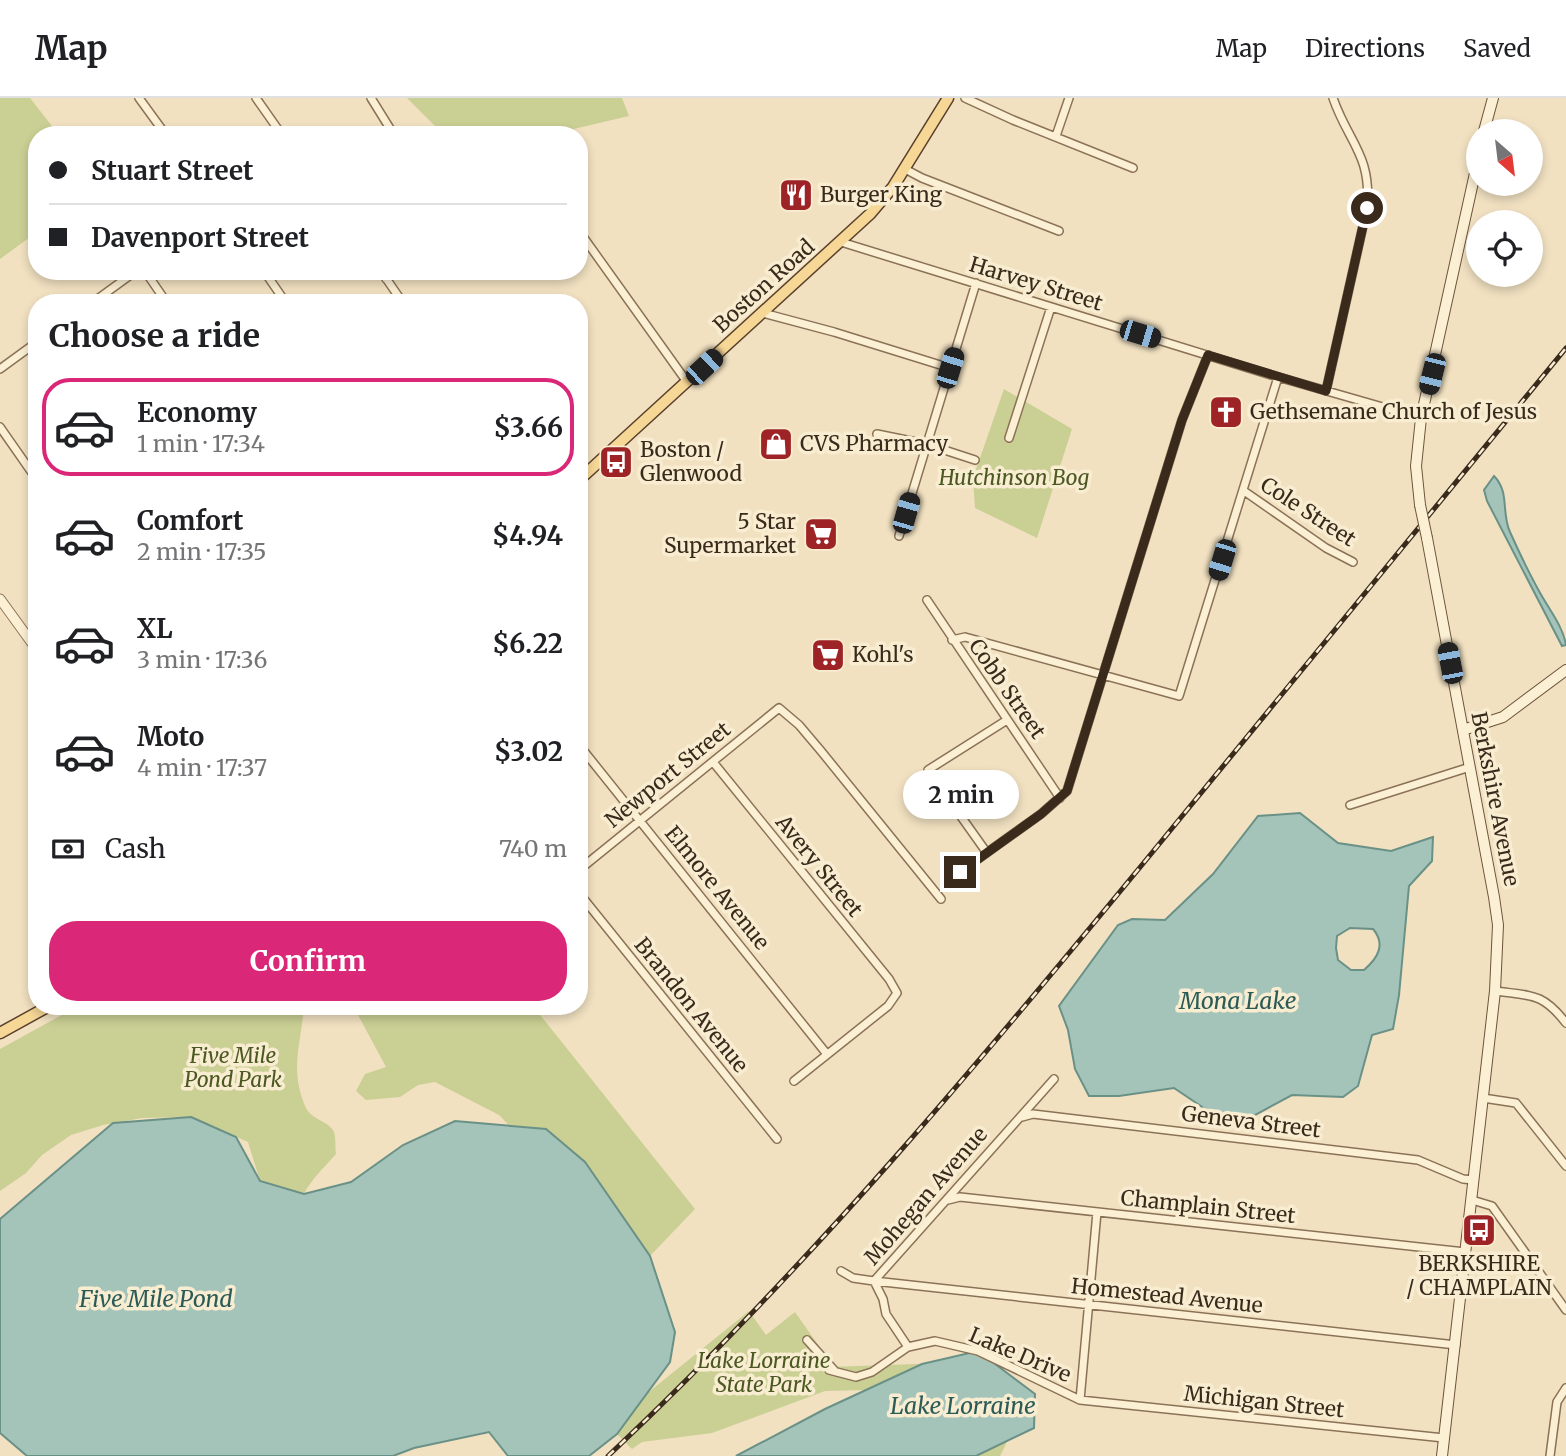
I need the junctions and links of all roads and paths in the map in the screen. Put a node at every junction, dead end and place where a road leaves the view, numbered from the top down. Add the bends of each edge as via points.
1 (139, 98) edge
2 (256, 98) edge
3 (371, 98) edge
4 (948, 98) edge
5 (965, 98) edge
6 (1069, 98) edge
7 (1333, 98) edge
8 (1493, 98) edge
9 (1487, 119) edge
10 (159, 126) edge
11 (276, 126) edge
12 (388, 126) edge
13 (1056, 136) junction
14 (1133, 168) dead end
15 (905, 169) junction
16 (1470, 196) edge
17 (1059, 230) dead end
18 (841, 242) junction
19 (588, 244) edge
20 (124, 280) edge
21 (976, 284) junction
22 (105, 294) edge
23 (1051, 307) junction
24 (763, 313) junction
25 (28, 349) edge
26 (1208, 355) junction
27 (950, 368) junction
28 (0, 369) edge
29 (1278, 377) junction
30 (687, 382) junction
31 (1326, 391) junction
32 (1421, 418) junction
33 (0, 427) edge
34 (877, 434) dead end
35 (1009, 438) dead end
36 (926, 444) junction
37 (975, 460) dead end
38 (28, 467) edge
39 (588, 472) edge
40 (1244, 491) junction
41 (899, 536) dead end
42 (1353, 562) dead end
43 (0, 599) edge
44 (927, 600) dead end
45 (28, 638) edge
46 (952, 640) junction
47 (1566, 670) edge
48 (1104, 676) junction
49 (1007, 720) junction
50 (1463, 730) junction
51 (588, 756) edge
52 (713, 762) junction
53 (1470, 768) junction
54 (1060, 798) junction
55 (1350, 805) dead end
56 (639, 820) junction
57 (987, 853) junction
58 (588, 862) edge
59 (960, 872) dead end
60 (941, 899) dead end
61 (588, 904) edge
62 (1494, 991) junction
63 (33, 1015) edge
64 (1566, 1023) edge
65 (0, 1033) edge
66 (826, 1053) junction
67 (1054, 1079) dead end
68 (794, 1081) dead end
69 (1483, 1098) junction
70 (1021, 1117) junction
71 (777, 1139) dead end
72 (1566, 1166) edge
73 (1474, 1180) junction
74 (948, 1200) junction
75 (1472, 1200) junction
76 (1097, 1212) junction
77 (1465, 1252) junction
78 (841, 1271) dead end
79 (874, 1281) junction
80 (1088, 1306) junction
81 (1566, 1310) edge
82 (807, 1340) dead end
83 (1456, 1345) junction
84 (908, 1347) junction
85 (1566, 1388) edge
86 (1080, 1400) junction
87 (1444, 1438) junction
88 (1442, 1456) edge
89 (1550, 1456) edge

1 - 10 street
2 - 11 street
3 - 12 street
4 - 15 main road, Boston Road
5 - 13 street
6 - 13 street
7 - 31 street via 1363,161 1369,191
8 - 9 main road
13 - 14 street
15 - 17 street
15 - 18 main road, Boston Road via 885,198
16 - 32 main road, Berkshire Avenue
18 - 21 street, Harvey Street
18 - 24 main road, Boston Road
19 - 30 street
20 - 22 street
21 - 23 street, Harvey Street
21 - 27 street
23 - 26 street, Harvey Street
23 - 35 street
24 - 27 street
24 - 30 main road, Boston Road
25 - 28 street
26 - 29 street, Harvey Street
26 - 48 street via 1182,420
27 - 36 street
29 - 31 street, Harvey Street
29 - 40 street
30 - 39 main road, Boston Road
31 - 32 street, Harvey Street
32 - 50 main road, Berkshire Avenue, bridge via 1416,466 1420,505
33 - 38 street
34 - 36 street
36 - 37 street
36 - 41 street
40 - 42 street, Cole Street
40 - 48 street via 1180,696
43 - 45 street
44 - 46 street, Cobb Street
46 - 48 street via 965,637
46 - 49 street, Cobb Street
47 - 50 main road via 1503,717
48 - 54 street via 1067,791
49 - 54 street, Cobb Street
49 - 57 street via 928,770
50 - 53 main road, Berkshire Avenue
51 - 56 street, Elmore Avenue
52 - 56 street, Newport Street
52 - 60 street, Newport Street via 779,708 799,725
52 - 66 street, Avery Street via 897,993 888,1006
53 - 55 street
53 - 62 main road, Berkshire Avenue via 1496,910
54 - 57 street
56 - 58 street, Newport Street
56 - 66 street, Elmore Avenue
57 - 59 street
61 - 71 street, Brandon Avenue
62 - 64 street via 1542,998
62 - 69 main road, Berkshire Avenue
63 - 65 main road
66 - 68 street
67 - 70 street, Mohegan Avenue
69 - 72 street via 1516,1103
69 - 73 main road, Berkshire Avenue
70 - 73 street, Geneva Street via 1033,1114 1418,1160
70 - 74 street, Mohegan Avenue
73 - 75 main road, Berkshire Avenue
74 - 76 street, Champlain Street via 960,1197
74 - 79 street, Mohegan Avenue
75 - 77 main road, Berkshire Avenue
75 - 81 street via 1492,1206
76 - 77 street, Champlain Street
76 - 80 street
77 - 83 main road, Berkshire Avenue
78 - 79 street, Homestead Avenue
79 - 80 street, Homestead Avenue
79 - 84 street, Mohegan Avenue via 886,1314
80 - 83 street, Homestead Avenue
80 - 86 street
82 - 84 street, Lake Drive via 832,1370 856,1377 872,1372
83 - 87 main road, Berkshire Avenue
84 - 86 street, Lake Drive via 935,1341 978,1351
85 - 89 street via 1557,1402
86 - 87 street, Michigan Street
87 - 88 main road, Berkshire Avenue

